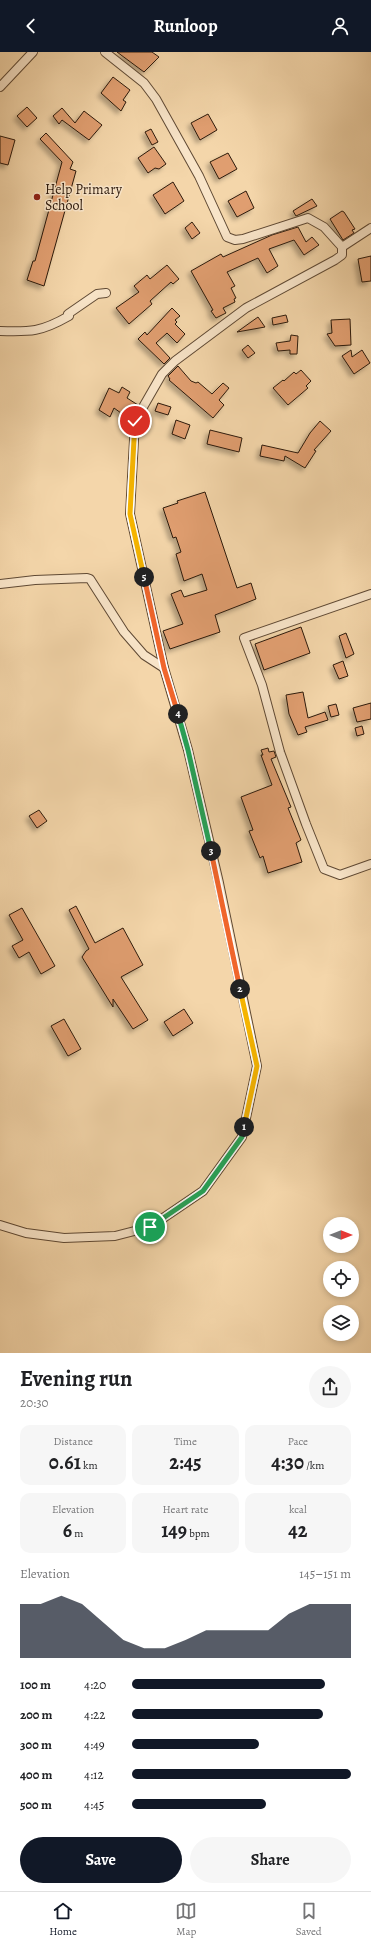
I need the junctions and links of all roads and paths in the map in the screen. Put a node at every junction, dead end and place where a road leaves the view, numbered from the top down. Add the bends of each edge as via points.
1 (33, 52) edge
2 (105, 52) edge
3 (0, 87) edge
4 (371, 228) edge
5 (342, 247) junction
6 (106, 293) dead end
7 (0, 331) edge
8 (0, 584) edge
9 (371, 594) edge
10 (164, 668) junction
11 (371, 864) edge
12 (0, 1225) edge

1 - 3 street
2 - 5 street via 144,83 156,99 199,176 227,237 243,239 308,218 324,227
4 - 5 street
5 - 10 street via 342,255 335,260 246,308 175,361 162,374 135,421 130,514
6 - 7 street via 96,294 68,314 69,316 50,327 30,332
8 - 10 street via 35,580 90,579 129,638 144,655
9 - 11 street via 244,638 262,685 280,752 324,869 340,875
10 - 12 street via 188,750 216,868 257,1066 242,1137 203,1191 150,1227 115,1236 64,1238 26,1233

